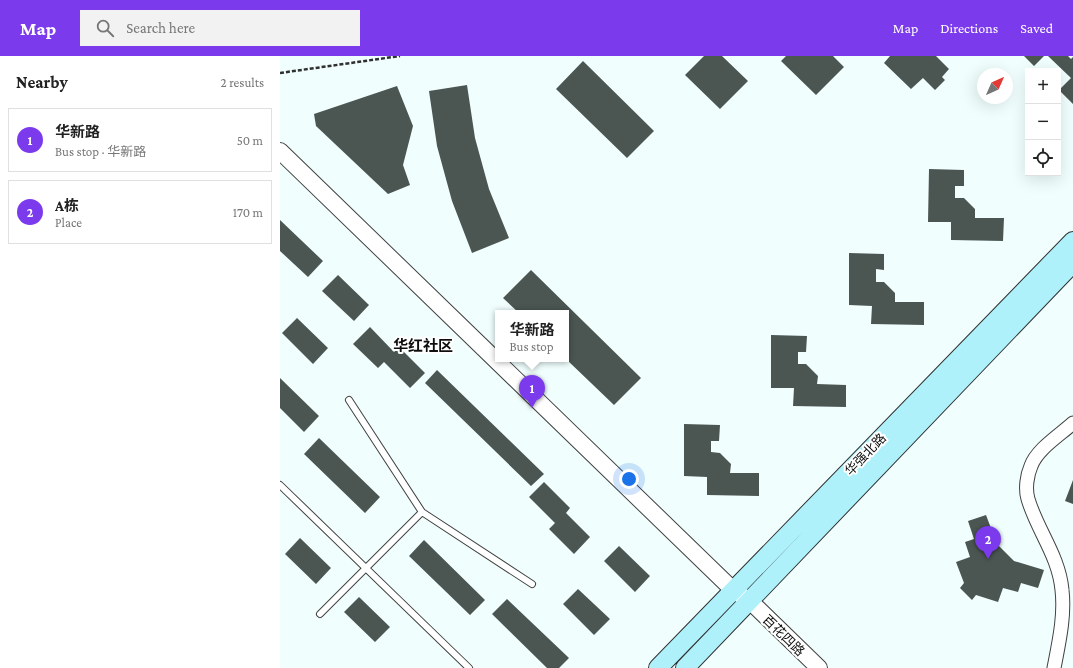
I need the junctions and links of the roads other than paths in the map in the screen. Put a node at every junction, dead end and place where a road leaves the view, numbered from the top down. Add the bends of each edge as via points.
1 (280, 151) edge
2 (1073, 241) edge
3 (1073, 263) edge
4 (495, 359) edge
5 (498, 362) edge
6 (349, 400) dead end
7 (1073, 423) edge
8 (280, 485) edge
9 (422, 512) junction
10 (367, 567) junction
11 (532, 584) dead end
12 (733, 590) junction
13 (750, 601) junction
14 (320, 614) dead end
15 (469, 668) edge
16 (658, 668) edge
17 (685, 668) edge
18 (819, 668) edge
19 (1054, 668) edge

1 - 4 street, 百花四路
2 - 12 main road, 华强北路
3 - 13 main road, 华强北路
5 - 12 street, 百花四路
6 - 9 lane
7 - 19 street via 1040,452 1031,465 1027,481 1028,498 1053,554 1062,589 1063,617
8 - 10 lane
9 - 10 lane
9 - 11 lane
10 - 14 lane
10 - 15 lane
12 - 13 street, 百花四路
12 - 16 main road, 华强北路
13 - 17 main road, 华强北路
13 - 18 street, 百花四路

